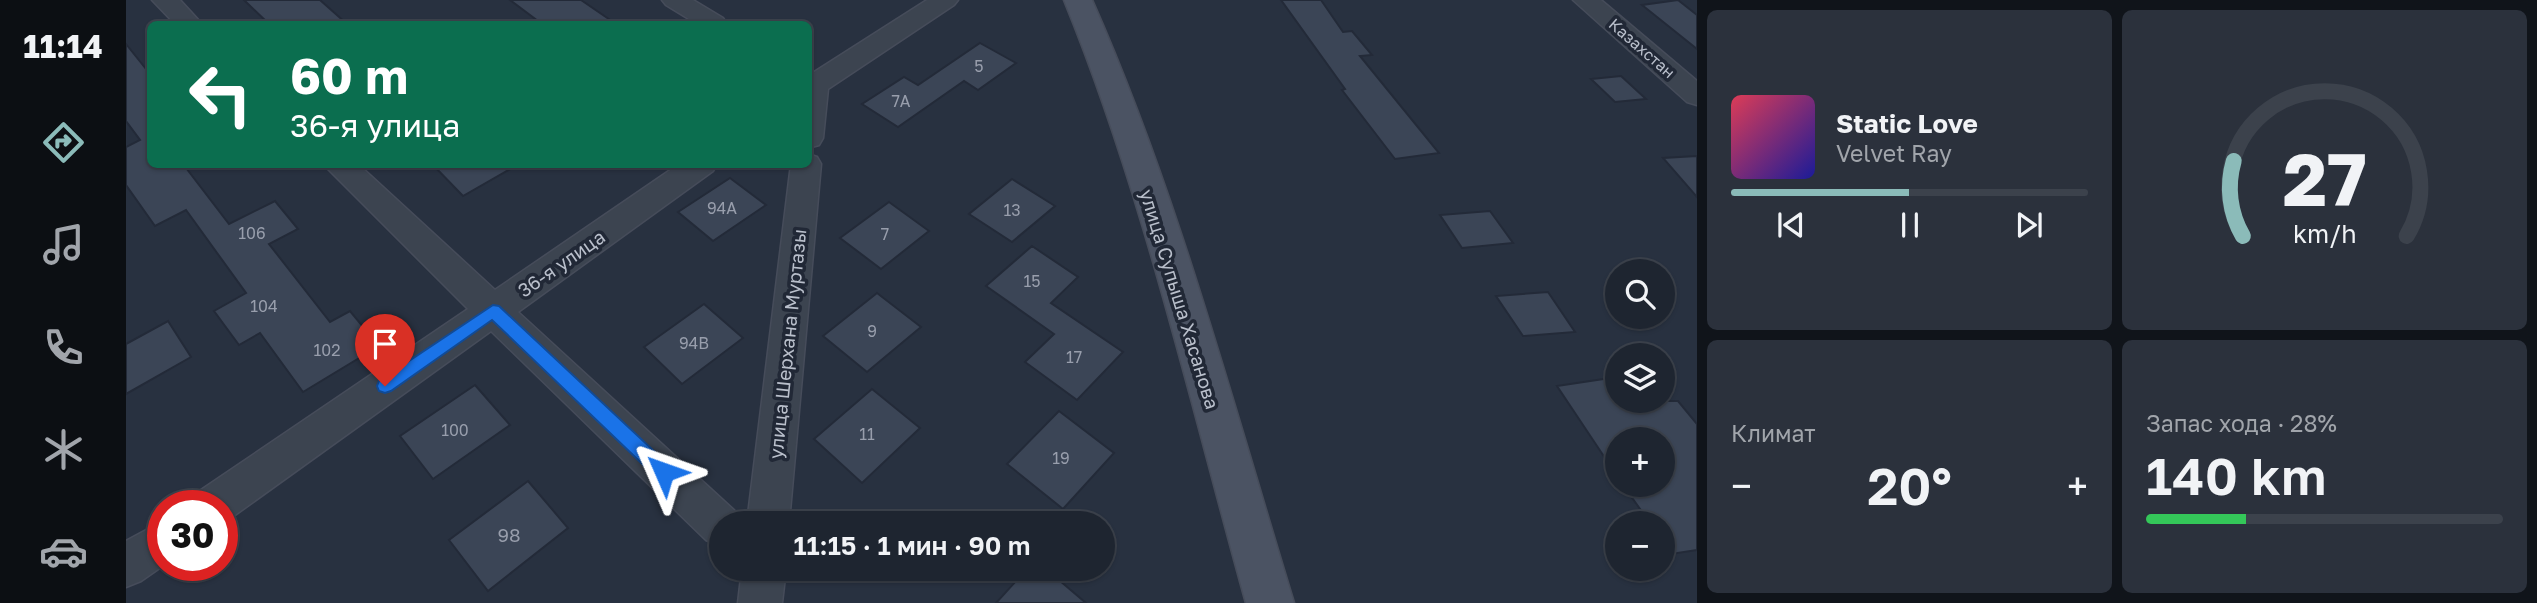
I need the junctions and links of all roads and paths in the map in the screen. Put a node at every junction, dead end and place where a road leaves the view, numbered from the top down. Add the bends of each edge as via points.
1 (165, 0) edge
2 (675, 0) edge
3 (945, 0) edge
4 (1078, 0) edge
5 (1586, 0) edge
6 (186, 21) edge
7 (710, 21) edge
8 (812, 85) edge
9 (1697, 96) edge
10 (342, 168) edge
11 (696, 168) edge
12 (806, 168) edge
13 (493, 311) junction
14 (236, 490) edge
15 (769, 511) edge
16 (709, 515) edge
17 (147, 552) edge
18 (126, 566) edge
19 (763, 581) edge
20 (760, 603) edge
21 (1270, 603) edge

1 - 6 street
2 - 7 street
3 - 8 street
4 - 21 street, улица Супыша Хасанова via 1112,80 1151,198
5 - 9 street, Казахстан
10 - 13 street
11 - 13 street, 36-я улица
12 - 15 street, улица Шерхана Муртазы
13 - 14 street, 36-я улица
13 - 16 street
17 - 18 street
19 - 20 street

